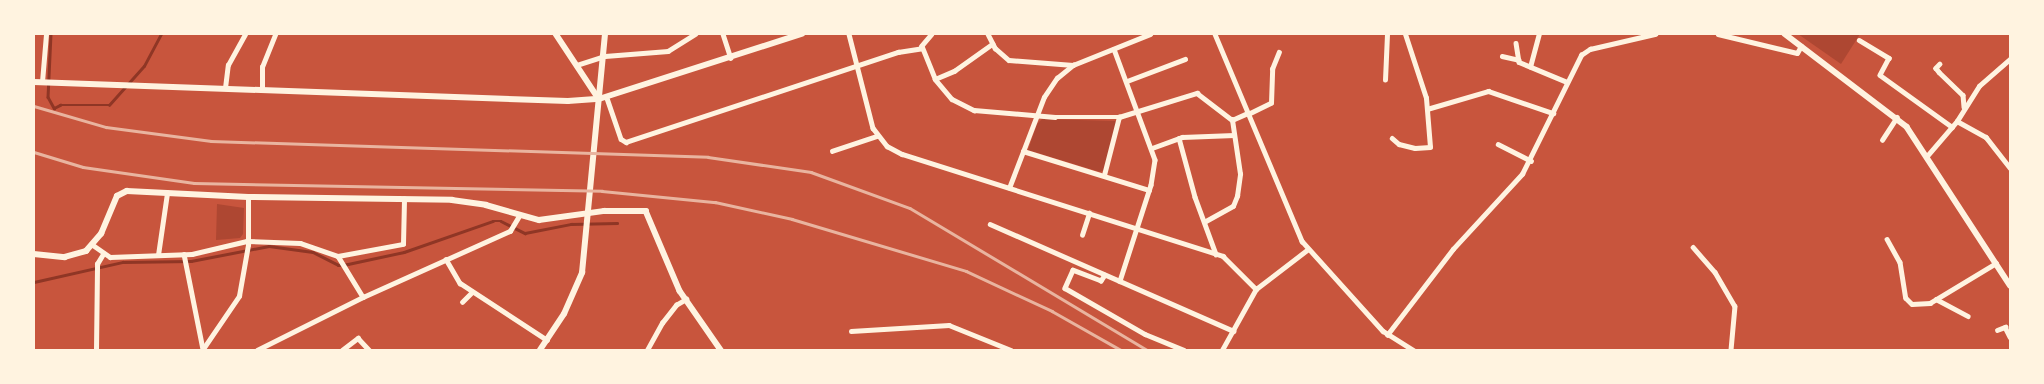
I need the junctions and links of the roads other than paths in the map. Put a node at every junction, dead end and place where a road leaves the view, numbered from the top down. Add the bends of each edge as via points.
1 (46, 34) edge
2 (245, 34) edge
3 (275, 34) edge
4 (556, 34) edge
5 (605, 34) edge
6 (695, 34) edge
7 (723, 34) edge
8 (802, 34) edge
9 (849, 34) edge
10 (932, 34) edge
11 (988, 34) edge
12 (1150, 34) edge
13 (1215, 34) edge
14 (1387, 34) edge
15 (1405, 34) edge
16 (1538, 34) edge
17 (1655, 34) edge
18 (1718, 34) edge
19 (1785, 34) edge
20 (1859, 40) dead end
21 (1516, 43) dead end
22 (992, 44) junction
23 (1801, 46) junction
24 (922, 48) junction
25 (1114, 49) junction
26 (1279, 52) dead end
27 (1502, 56) dead end
28 (731, 58) junction
29 (2010, 58) edge
30 (1185, 59) dead end
31 (1519, 60) junction
32 (1940, 64) dead end
33 (577, 65) junction
34 (1073, 65) junction
35 (859, 67) junction
36 (1530, 67) junction
37 (935, 79) junction
38 (1127, 80) junction
39 (1385, 80) dead end
40 (34, 82) edge
41 (43, 82) junction
42 (1567, 82) junction
43 (225, 88) junction
44 (262, 89) junction
45 (607, 98) junction
46 (599, 99) junction
47 (1964, 107) junction
48 (1427, 109) junction
49 (1139, 112) junction
50 (1248, 113) junction
51 (1553, 113) junction
52 (1037, 115) junction
53 (1897, 117) junction
54 (1119, 118) junction
55 (1232, 120) junction
56 (1957, 121) junction
57 (1952, 127) junction
58 (877, 136) junction
59 (1234, 136) junction
60 (1179, 138) junction
61 (1392, 138) dead end
62 (1882, 140) dead end
63 (1498, 144) dead end
64 (1152, 148) junction
65 (832, 151) dead end
66 (1023, 151) junction
67 (1927, 156) junction
68 (1531, 160) junction
69 (2010, 168) edge
70 (1104, 176) junction
71 (1009, 188) junction
72 (1150, 190) junction
73 (167, 193) junction
74 (248, 197) junction
75 (404, 199) junction
76 (1089, 213) junction
77 (517, 219) junction
78 (1204, 222) junction
79 (990, 224) dead end
80 (1137, 228) junction
81 (1082, 235) dead end
82 (1887, 239) dead end
83 (248, 243) junction
84 (93, 245) junction
85 (1693, 247) dead end
86 (1307, 250) junction
87 (34, 254) edge
88 (104, 254) junction
89 (1216, 254) junction
90 (158, 255) junction
91 (184, 256) junction
92 (340, 258) junction
93 (446, 259) junction
94 (1996, 263) junction
95 (1105, 275) junction
96 (1120, 281) junction
97 (2010, 285) edge
98 (1256, 289) junction
99 (472, 292) junction
100 (363, 297) junction
101 (686, 299) junction
102 (1936, 299) junction
103 (462, 302) dead end
104 (1968, 316) dead end
105 (1996, 330) dead end
106 (852, 331) dead end
107 (1234, 331) junction
108 (1387, 335) junction
109 (2010, 337) edge
110 (546, 340) junction
111 (96, 350) edge
112 (203, 350) edge
113 (257, 350) edge
114 (342, 350) edge
115 (369, 350) edge
116 (540, 350) edge
117 (647, 350) edge
118 (721, 350) edge
119 (1011, 350) edge
120 (1184, 350) edge
121 (1222, 350) edge
122 (1413, 350) edge
123 (1732, 350) edge

1 - 41 street
2 - 43 street via 228,64
3 - 44 street via 262,67
4 - 33 street
5 - 110 street via 585,259 578,287
6 - 33 street via 668,50 605,56
7 - 28 street
8 - 28 street
9 - 35 street
10 - 24 street
11 - 22 street
12 - 25 street
13 - 50 street
14 - 39 street
15 - 48 street
16 - 36 street
17 - 42 street via 1590,49 1581,54
18 - 23 street via 1797,53
19 - 23 street
20 - 57 street via 1889,58 1880,75
21 - 31 street
22 - 34 street via 1012,62
22 - 37 street via 954,72
23 - 53 street
24 - 35 street via 914,47
24 - 37 street
25 - 34 street
25 - 38 street
26 - 50 street via 1272,69 1271,103
27 - 31 street
28 - 45 street
29 - 47 street via 1989,75
30 - 38 street
31 - 36 street
32 - 47 street via 1936,68 1963,95
33 - 46 street
34 - 52 street via 1048,89
35 - 45 street via 626,142 621,139
35 - 58 street
36 - 42 street
37 - 52 street via 952,99 970,109
38 - 49 street
40 - 41 street
41 - 43 street
42 - 51 street
43 - 44 street
44 - 46 street via 568,101
45 - 46 street
47 - 56 street
48 - 51 street via 1488,91
48 - 61 street via 1430,147 1415,148 1399,144
49 - 54 street
49 - 55 street via 1200,93
49 - 64 street
50 - 55 street
50 - 86 street via 1296,232
51 - 68 street
52 - 54 street
52 - 66 street
53 - 62 street
53 - 67 street
54 - 70 street
55 - 59 street
56 - 57 street
56 - 69 street via 1986,137
57 - 67 street
58 - 65 street
58 - 71 street via 902,154
59 - 60 street
59 - 78 street via 1240,174 1234,204
60 - 64 street
60 - 78 street
63 - 68 street
64 - 72 street via 1155,160
66 - 70 street
66 - 71 street
67 - 94 street
68 - 108 street via 1515,184 1453,249
70 - 72 street
71 - 76 street
72 - 80 street
73 - 74 street
73 - 84 street via 122,192
73 - 90 street
74 - 75 street
74 - 83 street
75 - 77 street via 486,205
75 - 92 street via 403,244
76 - 80 street
76 - 81 street
77 - 93 street via 510,231
77 - 101 street via 554,220 583,213 646,211
78 - 89 street
79 - 95 street
80 - 89 street
80 - 96 street
82 - 102 street via 1900,262 1906,298 1912,304
83 - 91 street
83 - 92 street via 292,241
83 - 112 street via 239,296
84 - 87 street via 74,256
84 - 88 street
85 - 123 street via 1715,272 1735,306
86 - 98 street
86 - 108 street
88 - 90 street via 110,257
88 - 111 street via 97,264
89 - 98 street via 1223,256
90 - 91 street
91 - 112 street
92 - 100 street
93 - 99 street via 457,280
93 - 100 street
94 - 97 street
94 - 102 street
95 - 96 street
95 - 120 street via 1101,281 1073,270 1065,288 1145,334
96 - 107 street
98 - 107 street
99 - 103 street
99 - 110 street
100 - 113 street
101 - 117 street via 676,305 662,323
101 - 118 street
102 - 104 street
105 - 109 street via 2006,327
106 - 119 street via 949,325
107 - 121 street
108 - 122 street
110 - 116 street
114 - 115 street via 358,338

